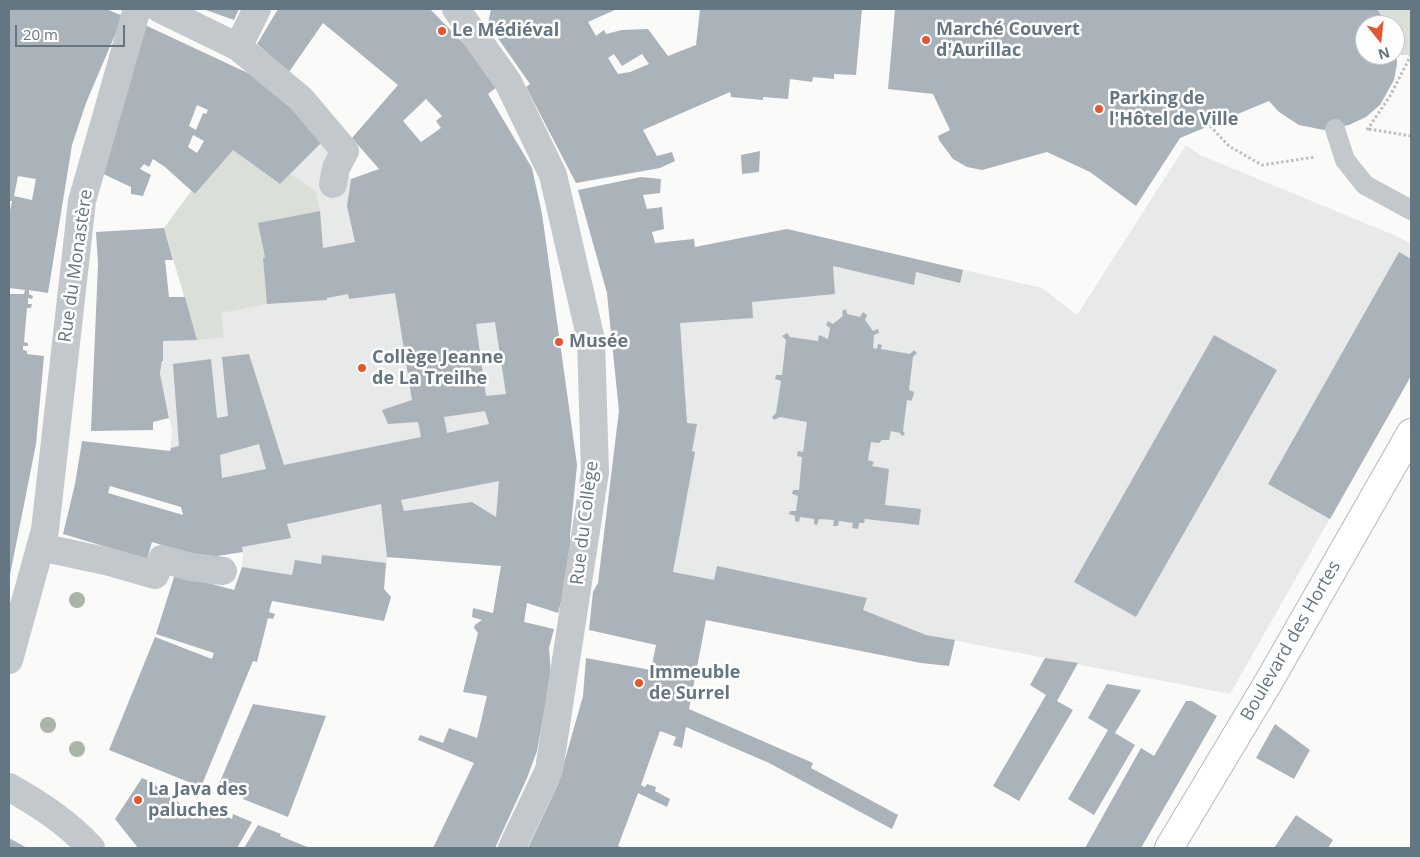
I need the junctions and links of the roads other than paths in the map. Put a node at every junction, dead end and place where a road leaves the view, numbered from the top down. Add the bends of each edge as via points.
1 (137, 9) edge
2 (160, 9) edge
3 (257, 9) edge
4 (458, 10) edge
5 (238, 47) junction
6 (1335, 129) dead end
7 (332, 184) dead end
8 (1411, 210) edge
9 (1411, 433) edge
10 (43, 538) junction
11 (223, 571) dead end
12 (9, 660) edge
13 (9, 786) edge
14 (91, 848) edge
15 (512, 848) edge
16 (1170, 848) edge

1 - 10 street, Rue du Monastère via 82,201
2 - 5 street
3 - 5 street
4 - 15 street, Rue du Collège via 508,82 553,175 590,340 595,472 579,578 549,770
5 - 7 street via 301,99 345,151
6 - 8 lane, bridge via 1345,160 1365,185
9 - 16 main road, Boulevard des Hortes
10 - 11 street via 155,575 162,560
10 - 12 street, Rue du Monastère
13 - 14 street via 74,829

